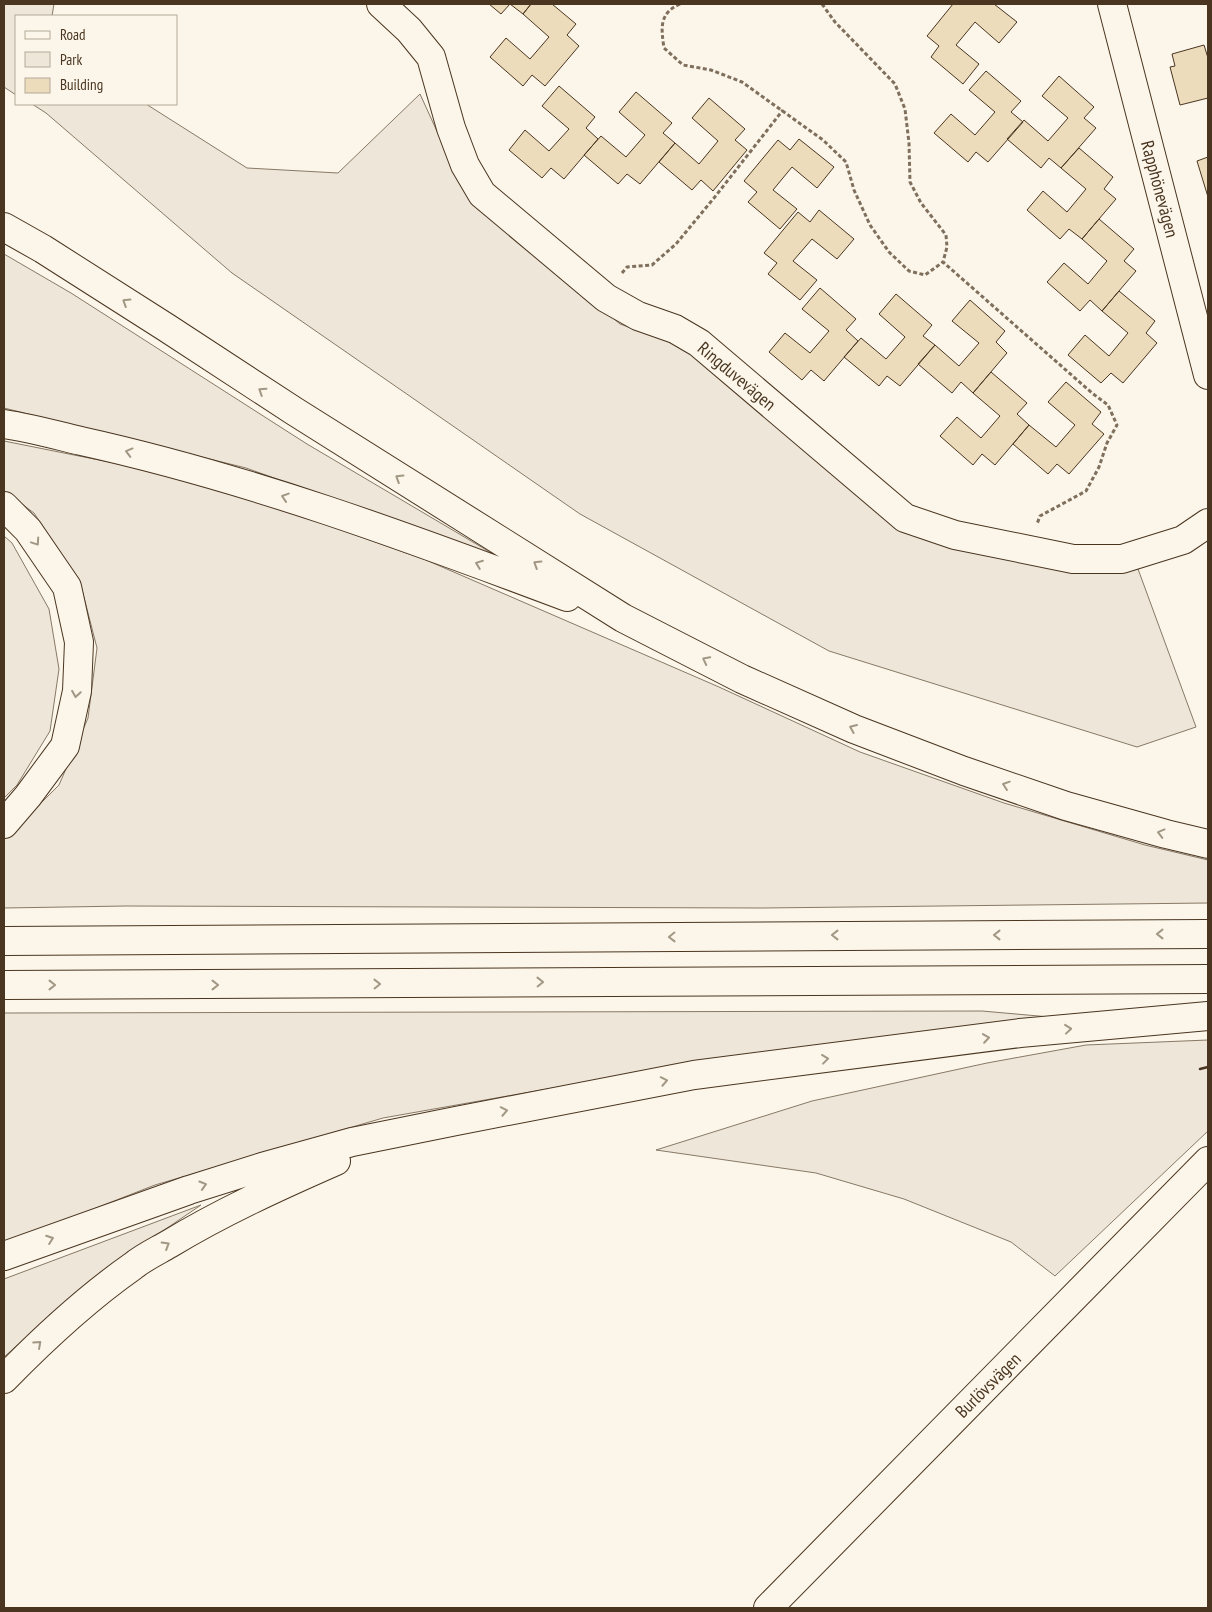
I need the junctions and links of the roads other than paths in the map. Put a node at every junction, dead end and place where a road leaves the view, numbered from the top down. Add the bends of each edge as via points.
1 (381, 4) edge
2 (1112, 4) edge
3 (4, 227) edge
4 (1208, 375) edge
5 (4, 424) edge
6 (4, 506) edge
7 (1208, 523) edge
8 (623, 618) junction
9 (4, 824) edge
10 (1208, 844) edge
11 (1208, 934) edge
12 (4, 941) edge
13 (1208, 979) edge
14 (4, 985) edge
15 (1208, 1016) edge
16 (456, 1120) junction
17 (1208, 1161) edge
18 (4, 1256) edge
19 (4, 1379) edge
20 (768, 1608) edge

1 - 7 main road, Ringduvevägen via 409,30 431,57 451,128 465,165 482,194 606,298 699,343 906,518 955,535 1073,559 1122,559 1183,540
2 - 4 main road, Rapphönevägen
8 -> 3 main road
8 -> 5 main road via 440,549 227,478
6 -> 9 main road via 28,530 67,587 78,642 77,691 65,746
10 -> 8 main road via 1066,806 854,729 742,679
11 -> 12 main road
14 -> 13 main road
16 -> 15 main road via 694,1075 1020,1034
18 -> 16 main road via 262,1167 352,1142
19 -> 16 main road via 81,1306 133,1265 197,1227 343,1158
17 - 20 main road, Burlövsvägen

